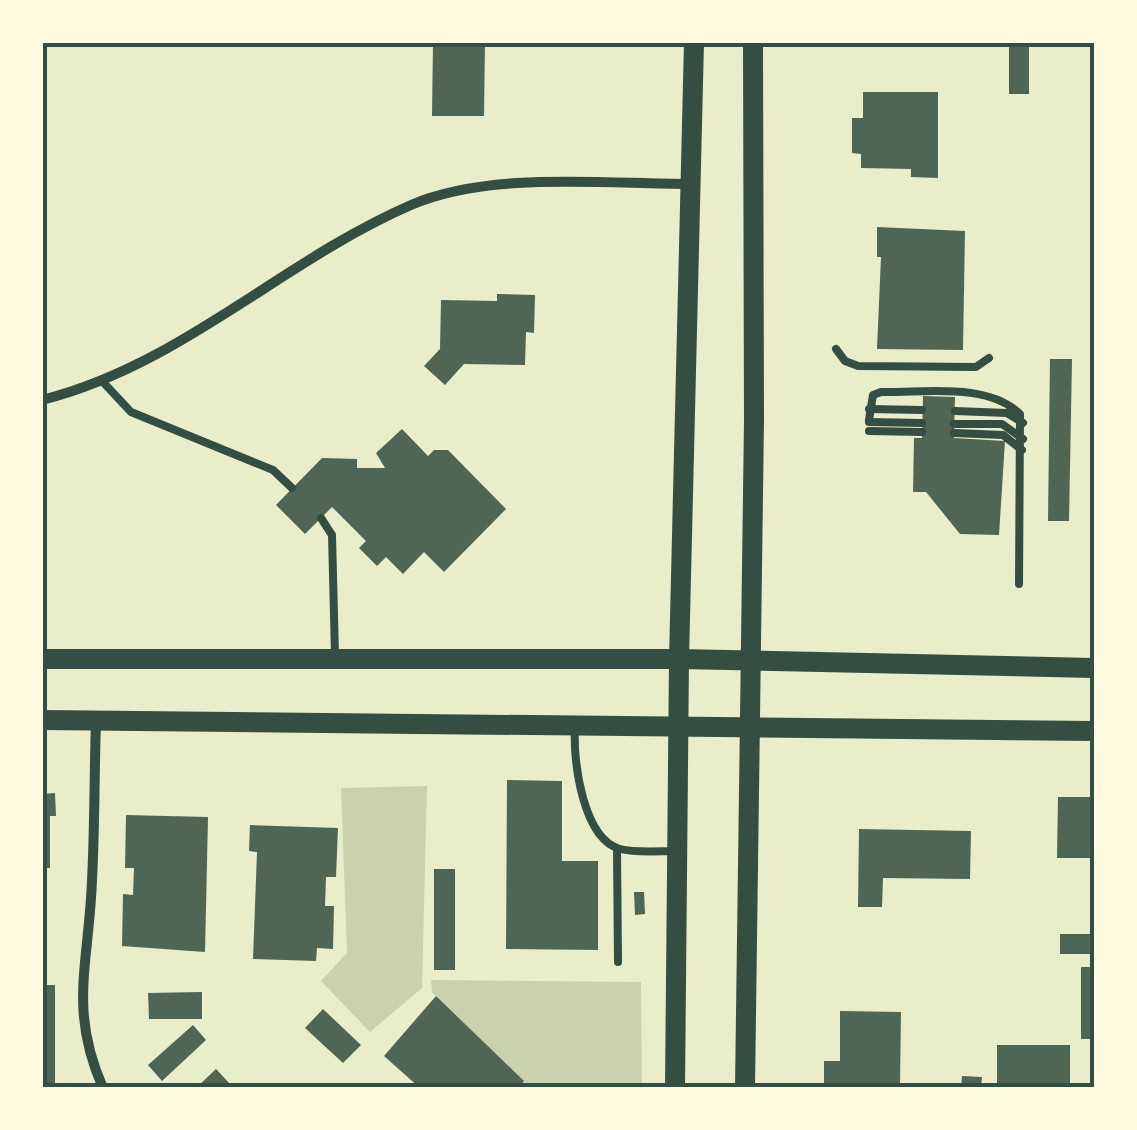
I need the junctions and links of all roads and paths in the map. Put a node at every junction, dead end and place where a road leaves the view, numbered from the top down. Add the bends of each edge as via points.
1 (694, 42) edge
2 (753, 42) edge
3 (837, 42) edge
4 (962, 42) edge
5 (948, 43) edge
6 (690, 184) junction
7 (836, 349) dead end
8 (988, 358) dead end
9 (102, 381) junction
10 (42, 400) edge
11 (869, 409) junction
12 (922, 410) dead end
13 (954, 410) dead end
14 (1023, 423) junction
15 (922, 428) dead end
16 (1023, 440) junction
17 (1022, 450) junction
18 (292, 488) dead end
19 (321, 518) dead end
20 (1019, 584) dead end
21 (42, 659) edge
22 (334, 659) junction
23 (679, 660) junction
24 (749, 661) junction
25 (1094, 668) edge
26 (42, 720) edge
27 (96, 720) junction
28 (575, 725) junction
29 (678, 726) junction
30 (748, 727) junction
31 (1094, 731) edge
32 (617, 848) junction
33 (677, 851) junction
34 (618, 962) dead end
35 (103, 1088) edge
36 (674, 1088) edge
37 (745, 1088) edge

1 - 6 main road
2 - 24 main road
3 - 5 lane
4 - 5 lane
6 - 9 street via 499,184 414,203 346,238 192,338
6 - 23 main road
7 - 8 lane via 858,366 976,367
9 - 10 street
9 - 18 lane via 131,412 274,470
11 - 12 lane
11 - 14 lane via 873,395 882,392 986,394 1006,401
11 - 15 lane via 869,424
13 - 14 lane via 1007,413
14 - 16 lane
16 - 17 lane
16 - 17 lane via 1002,424 954,428 1003,435
17 - 20 lane
19 - 22 lane via 332,535
21 - 22 main road
22 - 23 main road
23 - 24 main road
23 - 29 main road
24 - 25 main road
24 - 30 main road
26 - 27 main road
27 - 28 main road
27 - 35 street via 82,1012 86,1049
28 - 29 main road
28 - 32 lane via 573,764 596,831
29 - 30 main road
29 - 33 main road
30 - 31 main road
30 - 37 main road
32 - 33 lane
32 - 34 lane
33 - 36 main road

